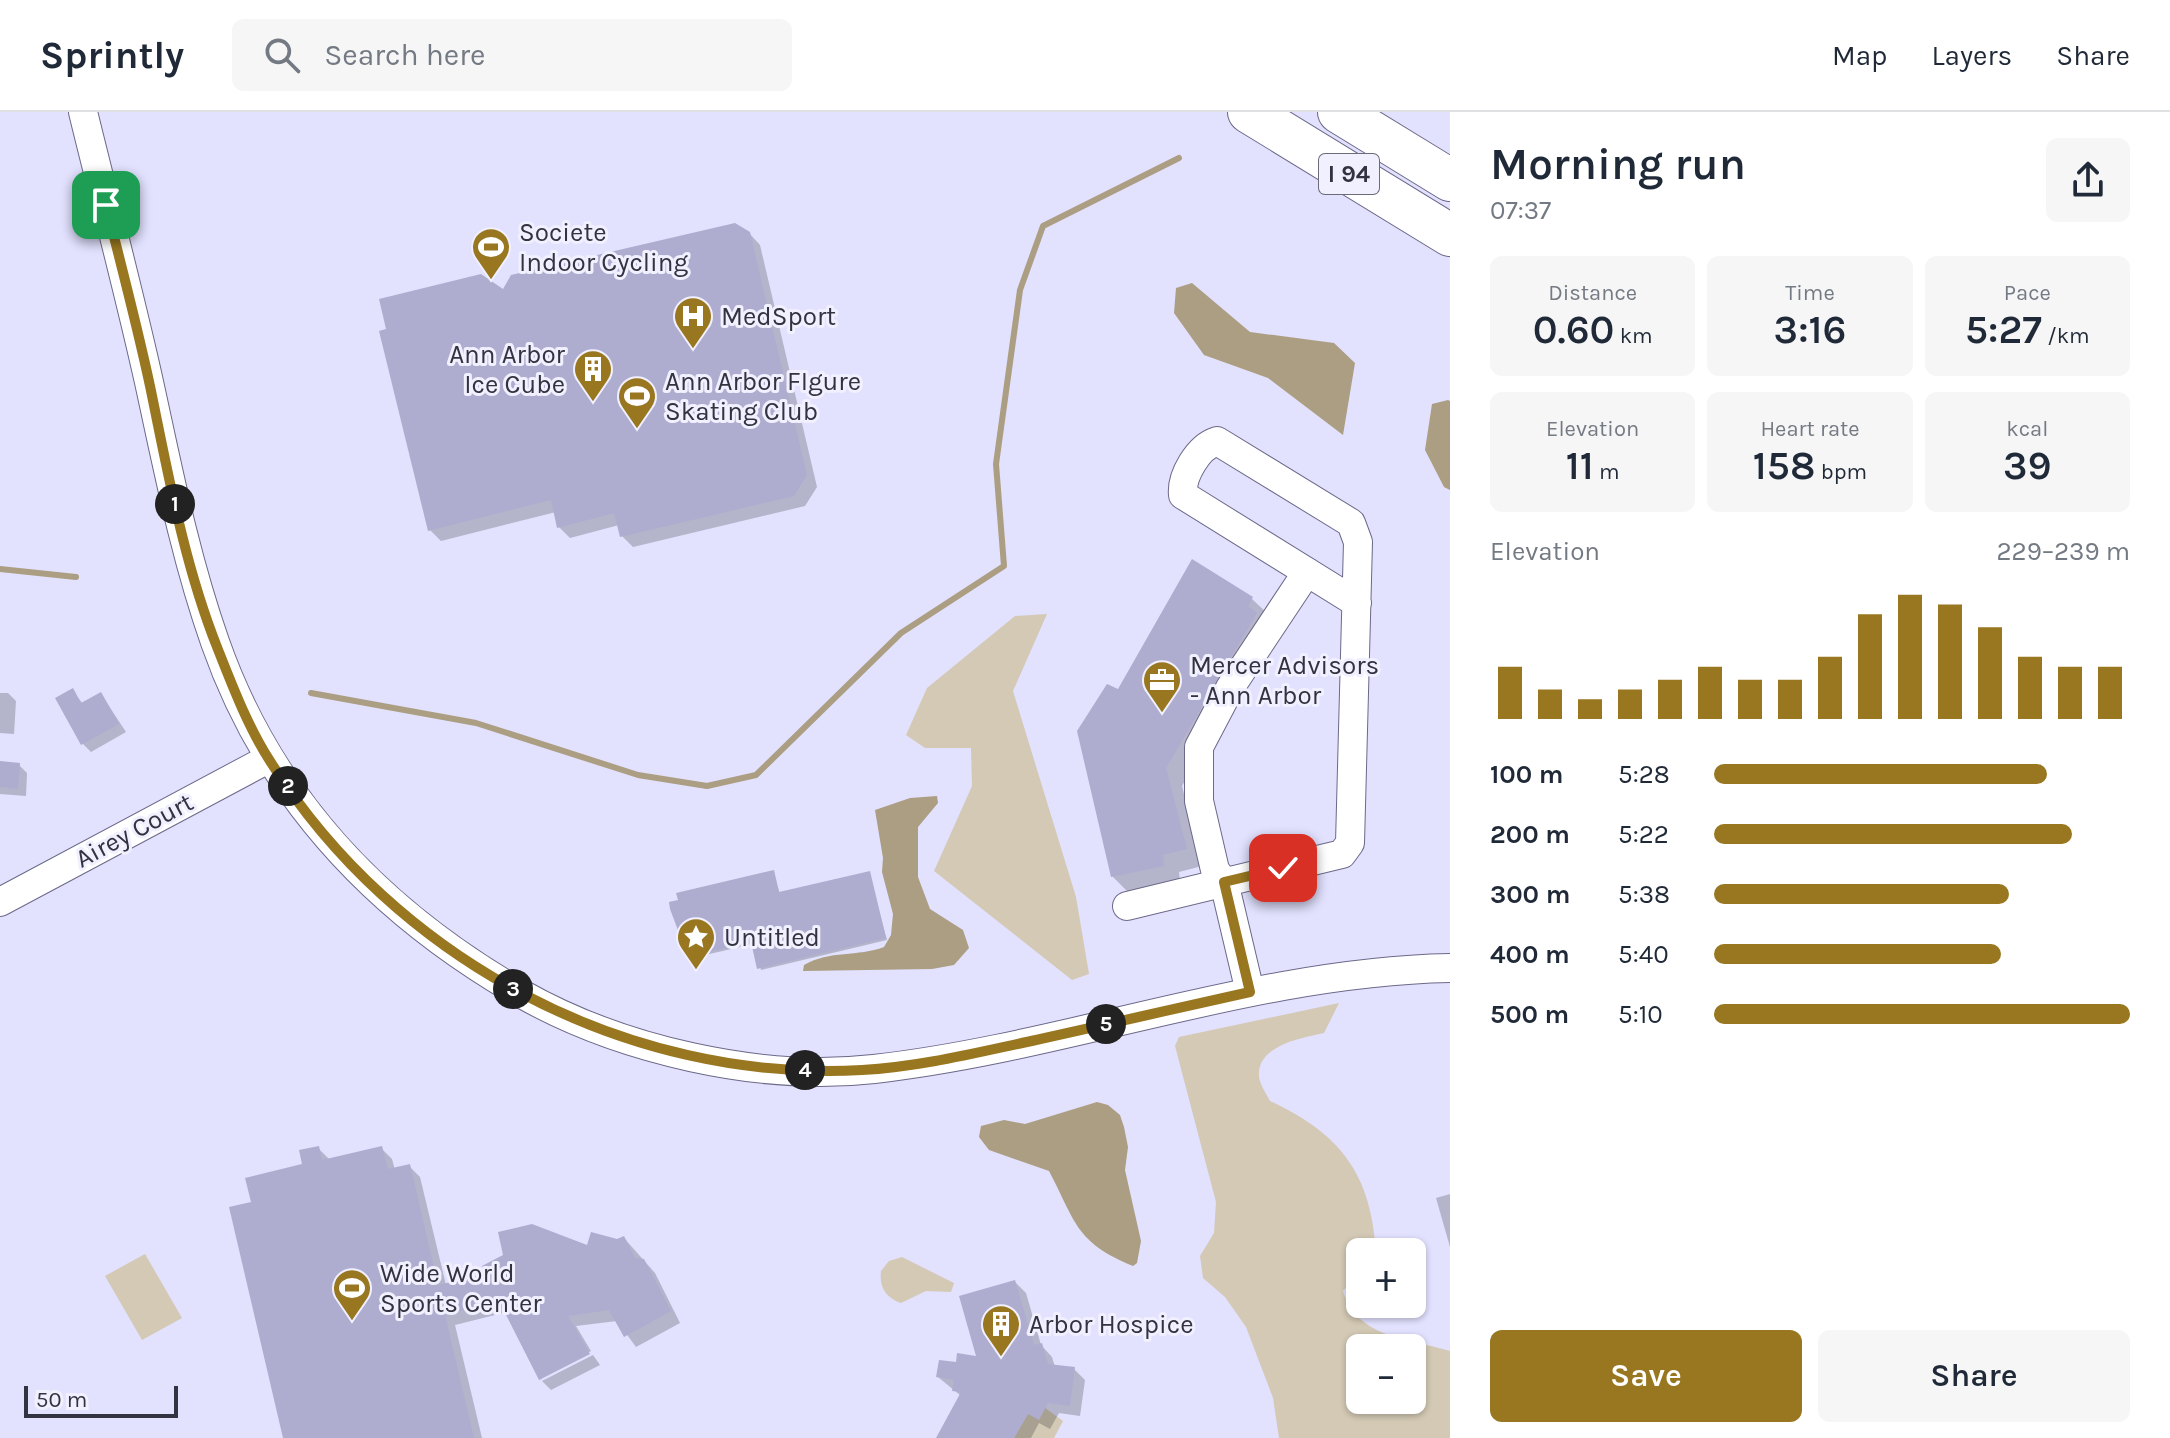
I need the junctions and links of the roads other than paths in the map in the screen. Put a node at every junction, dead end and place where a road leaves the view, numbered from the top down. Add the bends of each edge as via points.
1 (83, 112) edge
2 (1249, 112) edge
3 (1339, 112) edge
4 (1450, 180) edge
5 (1450, 235) edge
6 (1307, 572) junction
7 (1357, 603) junction
8 (268, 759) junction
9 (1224, 882) junction
10 (0, 902) edge
11 (1127, 906) dead end
12 (1450, 968) edge
13 (1250, 992) junction

1 - 8 street via 182,532 215,644
2 - 5 highway, I 94
3 - 4 highway, I 94
6 - 7 street
6 - 7 street via 1183,495 1182,482 1206,444 1217,441 1351,523 1358,542
6 - 9 street via 1230,688 1199,747 1199,801 1215,870
7 - 9 street via 1350,843 1342,854
8 - 10 street, Airey Court
8 - 13 street via 329,842 421,930 471,965 550,1010 598,1029 730,1065 858,1070 958,1057
9 - 11 street
9 - 13 street
12 - 13 street via 1340,976

